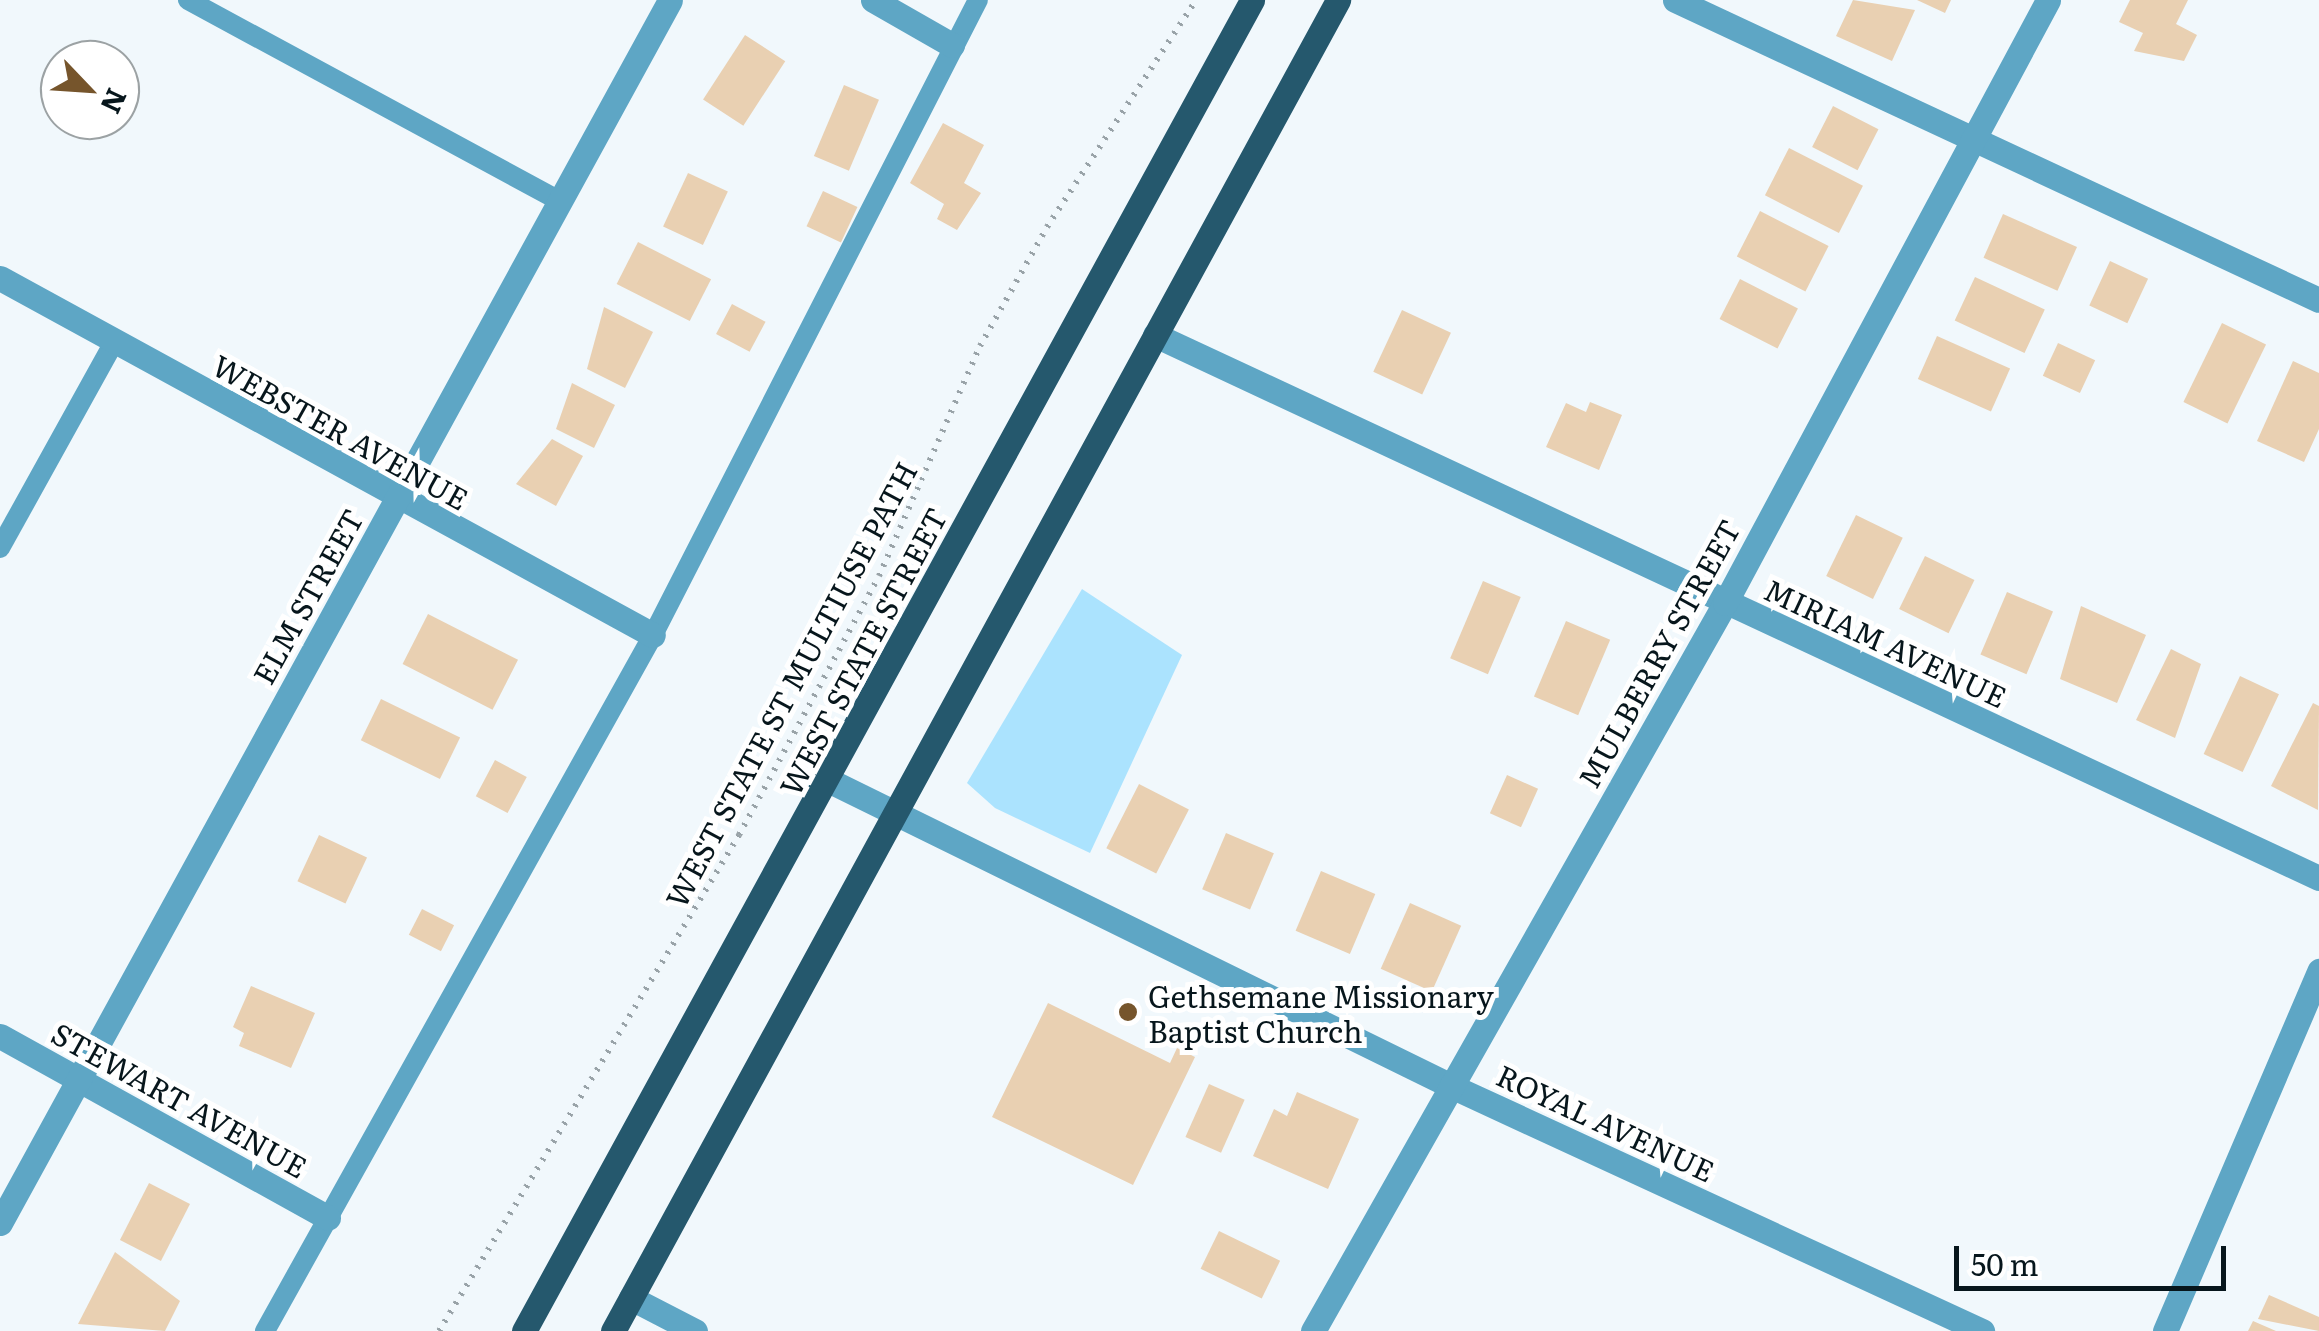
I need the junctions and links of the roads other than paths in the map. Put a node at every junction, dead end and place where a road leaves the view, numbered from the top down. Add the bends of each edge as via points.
1 (188, 0) edge
2 (670, 0) edge
3 (873, 0) edge
4 (978, 0) edge
5 (1252, 0) edge
6 (1338, 0) edge
7 (1675, 0) edge
8 (2048, 0) edge
9 (952, 45) junction
10 (1972, 142) junction
11 (560, 201) junction
12 (0, 278) edge
13 (2319, 300) edge
14 (1155, 335) junction
15 (114, 342) junction
16 (397, 500) junction
17 (0, 548) edge
18 (1725, 603) junction
19 (654, 636) junction
20 (830, 781) junction
21 (895, 813) junction
22 (2319, 878) edge
23 (2319, 971) edge
24 (0, 1036) edge
25 (77, 1080) junction
26 (1451, 1086) junction
27 (328, 1218) junction
28 (0, 1224) edge
29 (630, 1298) junction
30 (265, 1331) edge
31 (524, 1331) edge
32 (613, 1331) edge
33 (695, 1331) edge
34 (1313, 1331) edge
35 (1982, 1331) edge
36 (2166, 1331) edge

1 - 11 lane
2 - 11 street, ELM STREET
3 - 9 street
4 - 9 lane
5 - 20 main road, WEST STATE STREET
6 - 14 main road
7 - 10 street
8 - 10 street, MULBERRY STREET
9 - 19 lane
10 - 13 street
10 - 18 street, MULBERRY STREET
11 - 16 street, ELM STREET
12 - 15 street, WEBSTER AVENUE
14 - 18 street, MIRIAM AVENUE
14 - 21 main road
15 - 16 street, WEBSTER AVENUE
15 - 17 lane
16 - 19 street, WEBSTER AVENUE
16 - 25 street, ELM STREET
18 - 22 street, MIRIAM AVENUE
18 - 26 street, MULBERRY STREET
19 - 27 lane
20 - 21 street, ROYAL AVENUE
20 - 31 main road, WEST STATE STREET
21 - 26 street, ROYAL AVENUE
21 - 29 main road
23 - 36 street
24 - 25 street, STEWART AVENUE
25 - 27 street, STEWART AVENUE
25 - 28 street, ELM STREET
26 - 34 street, MULBERRY STREET
26 - 35 street, ROYAL AVENUE
27 - 30 lane
29 - 32 main road
29 - 33 street

